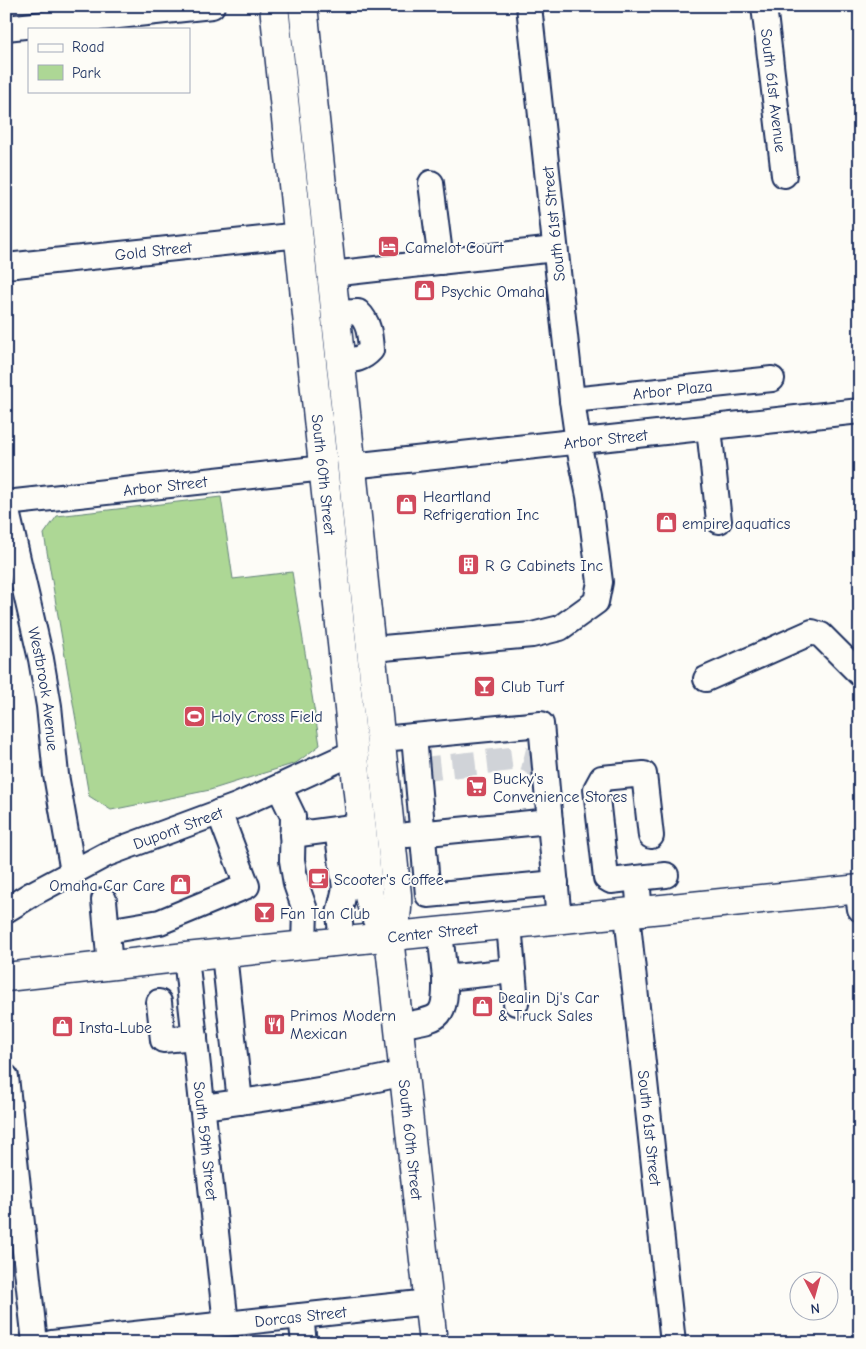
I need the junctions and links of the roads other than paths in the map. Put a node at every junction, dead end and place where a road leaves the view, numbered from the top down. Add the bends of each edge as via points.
1 (212, 6) edge
2 (274, 6) edge
3 (303, 6) edge
4 (529, 6) edge
5 (764, 6) edge
6 (6, 28) edge
7 (784, 175) dead end
8 (431, 182) dead end
9 (300, 235) junction
10 (555, 249) junction
11 (440, 262) junction
12 (6, 266) edge
13 (331, 274) junction
14 (312, 354) junction
15 (772, 379) dead end
16 (572, 400) junction
17 (860, 411) edge
18 (709, 428) junction
19 (578, 442) junction
20 (352, 466) junction
21 (324, 468) junction
22 (6, 505) edge
23 (720, 521) dead end
24 (365, 588) junction
25 (372, 649) junction
26 (860, 674) edge
27 (706, 679) dead end
28 (414, 736) junction
29 (382, 739) junction
30 (355, 752) junction
31 (279, 787) junction
32 (219, 812) junction
33 (550, 821) junction
34 (349, 828) junction
35 (422, 834) junction
36 (292, 835) junction
37 (392, 836) junction
38 (651, 836) dead end
39 (73, 872) junction
40 (666, 875) dead end
41 (637, 878) junction
42 (556, 883) junction
43 (859, 896) edge
44 (104, 900) dead end
45 (6, 910) edge
46 (634, 913) junction
47 (559, 920) junction
48 (508, 925) junction
49 (107, 931) junction
50 (440, 932) junction
51 (389, 937) junction
52 (342, 942) junction
53 (304, 946) junction
54 (224, 954) junction
55 (186, 957) junction
56 (110, 966) junction
57 (513, 972) junction
58 (6, 977) edge
59 (445, 978) junction
60 (159, 1002) dead end
61 (516, 1003) dead end
62 (399, 1026) junction
63 (195, 1037) junction
64 (404, 1073) junction
65 (6, 1077) edge
66 (240, 1102) junction
67 (202, 1107) junction
68 (429, 1302) junction
69 (301, 1316) junction
70 (226, 1324) junction
71 (35, 1343) edge
72 (52, 1343) edge
73 (304, 1343) edge
74 (433, 1343) edge
75 (673, 1343) edge

1 - 6 street
2 - 9 main road, South 60th Street
3 - 13 main road, South 60th Street
4 - 10 street, South 61st Street
5 - 7 street, South 61st Avenue
8 - 11 street
9 - 12 street, Gold Street
9 - 14 main road, South 60th Street
10 - 11 street
10 - 16 street, South 61st Street
11 - 13 street
13 - 20 main road, South 60th Street
14 - 20 main road via 326,371 337,455
14 - 21 main road, South 60th Street
15 - 16 street, Arbor Plaza
16 - 19 street, South 61st Street
17 - 18 street, Arbor Street
18 - 19 street, Arbor Street
18 - 23 street
19 - 20 street, Arbor Street
19 - 25 street, South 61st Street via 600,582 596,602 560,628 532,635
20 - 24 main road, South 60th Street
21 - 22 street, Arbor Street
21 - 24 main road via 333,474 343,492 353,569
21 - 30 main road, South 60th Street
22 - 39 street, Westbrook Avenue via 41,659
24 - 25 main road, South 60th Street
25 - 29 main road, South 60th Street
26 - 27 street via 821,635 812,632
28 - 29 street
28 - 33 street via 541,724
28 - 35 street
29 - 37 main road, South 60th Street
30 - 31 street, Dupont Street
30 - 34 main road, South 60th Street
31 - 32 street, Dupont Street
31 - 36 street via 293,816
32 - 39 street, Dupont Street via 107,854
32 - 49 street via 247,886 160,922
33 - 35 street
33 - 42 street
34 - 36 street
34 - 51 main road, South 60th Street via 377,922
34 - 52 street via 341,860 346,888 339,914
35 - 37 street
35 - 42 street via 428,895
36 - 53 street via 296,884 305,910
37 - 51 main road, South 60th Street via 398,909
38 - 41 street via 644,774 602,778 596,789 606,878 611,881
39 - 45 street, Dupont Street
40 - 41 street
41 - 46 street, South 61st Street
42 - 47 street
43 - 46 main road, Center Street
44 - 49 street
46 - 47 main road, Center Street
46 - 75 street, South 61st Street
47 - 48 main road, Center Street
48 - 50 main road, Center Street
48 - 57 street
49 - 56 street
50 - 51 main road, Center Street
50 - 59 street
51 - 52 main road, Center Street
51 - 62 main road, South 60th Street
52 - 53 main road, Center Street
53 - 54 main road, Center Street
54 - 55 main road, Center Street
54 - 66 street
55 - 56 main road, Center Street
55 - 63 street, South 59th Street
56 - 58 main road, Center Street
57 - 59 street
57 - 61 street
59 - 62 street via 446,1001 441,1012 433,1019
60 - 63 street via 163,1040
62 - 64 main road, South 60th Street
63 - 67 street, South 59th Street
64 - 66 street via 302,1094
64 - 68 main road, South 60th Street
65 - 71 street
66 - 67 street
67 - 70 street, South 59th Street
68 - 69 street, Dorcas Street
68 - 74 main road, South 60th Street
69 - 70 street, Dorcas Street
69 - 73 street
70 - 72 street, Dorcas Street

